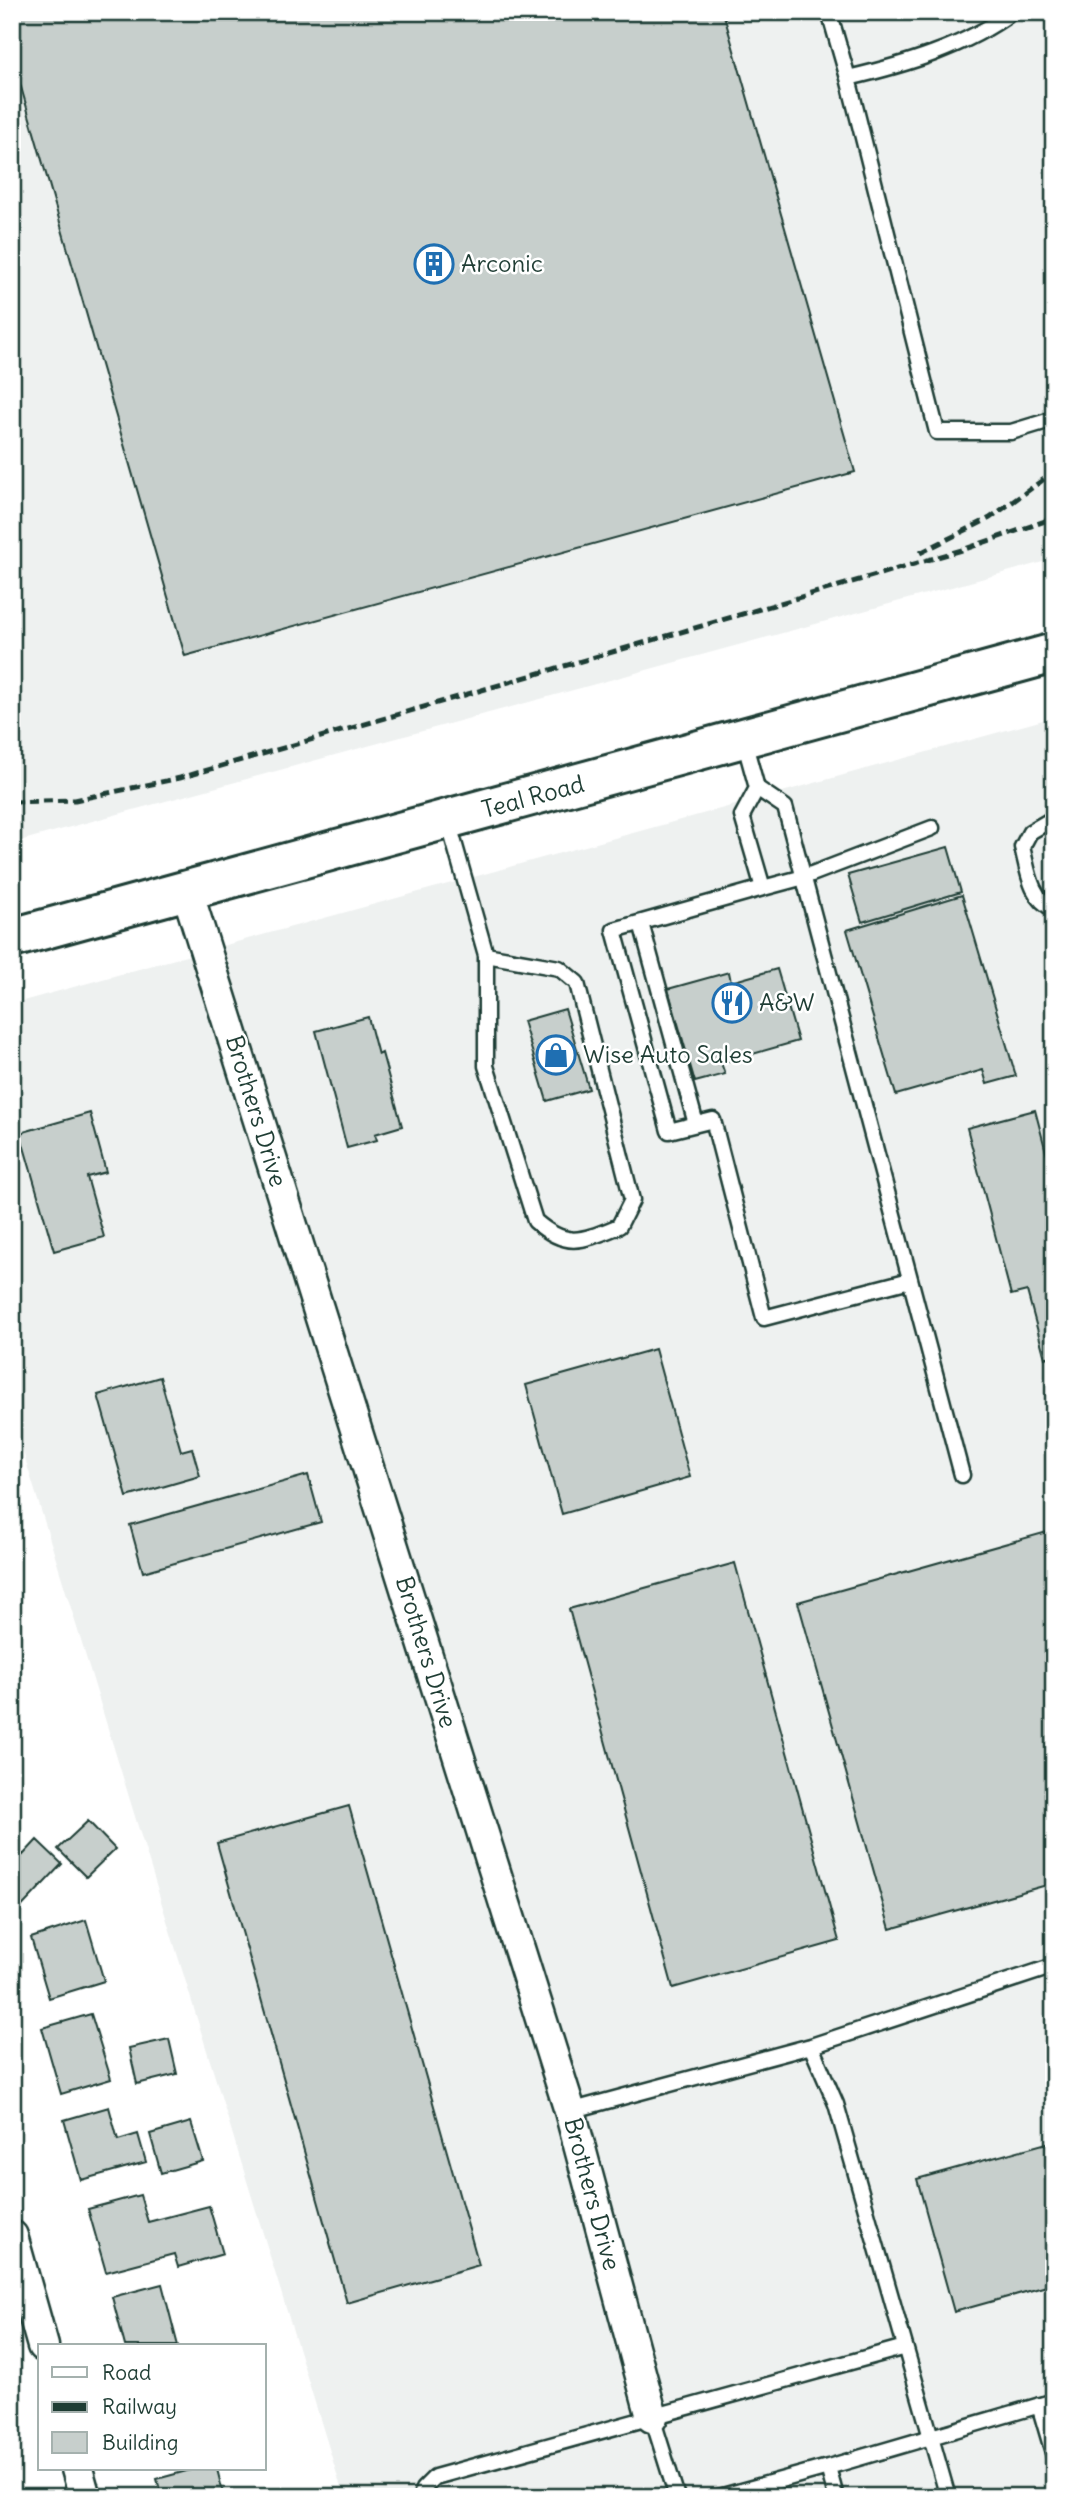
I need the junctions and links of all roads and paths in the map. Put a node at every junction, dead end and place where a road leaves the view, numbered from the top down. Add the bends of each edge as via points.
1 (829, 12) edge
2 (1012, 12) edge
3 (848, 78) junction
4 (1054, 419) edge
5 (1054, 653) edge
6 (743, 740) junction
7 (757, 788) junction
8 (1054, 818) edge
9 (447, 820) junction
10 (932, 828) dead end
11 (804, 877) junction
12 (763, 888) junction
13 (187, 891) junction
14 (1054, 909) edge
15 (641, 923) junction
16 (12, 938) edge
17 (486, 955) junction
18 (696, 1124) junction
19 (910, 1280) junction
20 (962, 1475) dead end
21 (1054, 1966) edge
22 (811, 2046) junction
23 (570, 2112) junction
24 (12, 2236) edge
25 (42, 2344) edge
26 (905, 2347) junction
27 (1046, 2403) edge
28 (652, 2417) junction
29 (930, 2435) junction
30 (1054, 2456) edge
31 (828, 2467) junction
32 (77, 2470) edge
33 (85, 2497) edge
34 (421, 2497) edge
35 (677, 2497) edge
36 (719, 2497) edge
37 (836, 2497) edge
38 (948, 2497) edge

1 - 3 lane
2 - 3 lane via 990,29 900,66
3 - 4 lane via 937,432 1011,432
5 - 6 main road, Teal Road
6 - 7 lane
6 - 9 main road, Teal Road
7 - 11 lane via 785,807
7 - 12 lane via 742,816
8 - 14 lane via 1030,832 1023,847 1034,892
9 - 13 main road, Teal Road
9 - 17 lane
10 - 11 lane
11 - 12 lane
11 - 19 lane
12 - 15 lane
13 - 16 main road, Teal Road
13 - 23 street, Brothers Drive
15 - 18 lane
15 - 18 lane via 614,930 669,1131
17 - 17 lane via 486,1066 535,1221 554,1237 584,1240 619,1226 632,1200 577,983 559,968
18 - 19 lane via 713,1120 764,1318
19 - 20 lane
21 - 22 lane
22 - 23 lane
22 - 26 lane via 836,2104
23 - 28 street, Brothers Drive
24 - 25 street
26 - 28 lane
26 - 29 lane
27 - 29 lane
27 - 30 lane
28 - 34 lane via 435,2477 422,2488
28 - 35 lane
29 - 31 lane
29 - 38 lane
31 - 36 lane
31 - 37 lane
32 - 33 street

